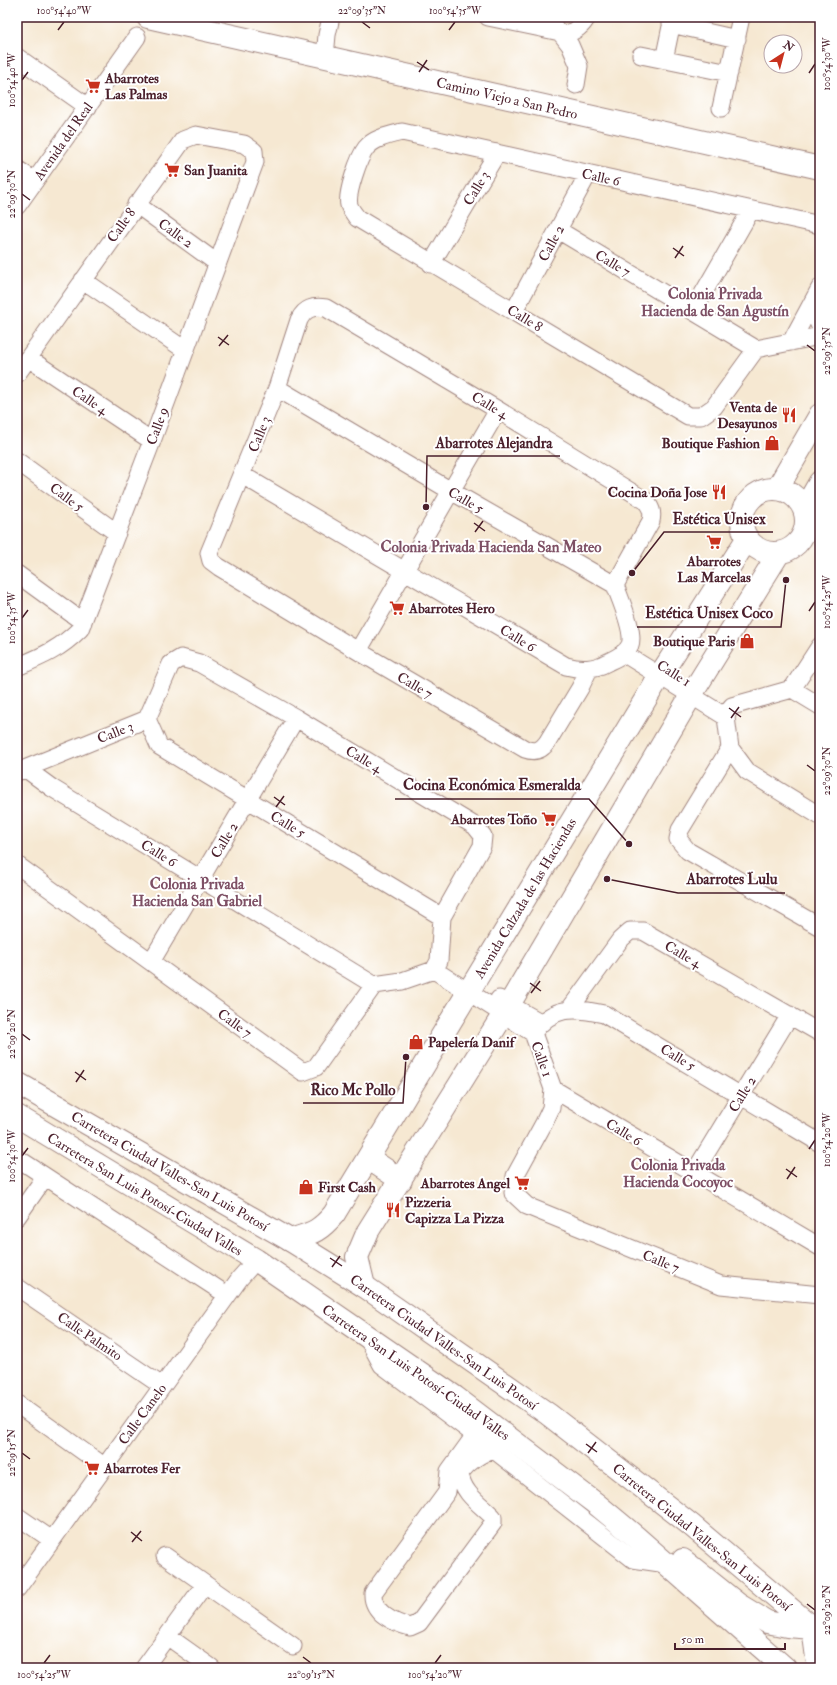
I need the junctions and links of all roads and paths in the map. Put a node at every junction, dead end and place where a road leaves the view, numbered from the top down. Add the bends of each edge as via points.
1 (148, 17) edge
2 (331, 17) edge
3 (488, 17) edge
4 (552, 17) edge
5 (587, 17) edge
6 (741, 17) edge
7 (672, 21) edge
8 (560, 32) junction
9 (137, 37) dead end
10 (737, 39) junction
11 (641, 55) dead end
12 (17, 57) edge
13 (326, 57) junction
14 (664, 60) junction
15 (729, 73) junction
16 (576, 85) dead end
17 (88, 107) junction
18 (722, 108) dead end
19 (382, 137) joint
20 (254, 151) joint
21 (497, 154) junction
22 (820, 168) edge
23 (17, 169) edge
24 (588, 174) junction
25 (35, 181) junction
26 (136, 204) junction
27 (17, 206) edge
28 (751, 210) junction
29 (820, 225) edge
30 (558, 230) junction
31 (217, 263) junction
32 (431, 264) junction
33 (83, 280) junction
34 (820, 288) edge
35 (811, 307) junction
36 (309, 308) joint
37 (514, 311) junction
38 (693, 311) junction
39 (820, 326) edge
40 (820, 336) edge
41 (791, 342) junction
42 (756, 348) junction
43 (185, 350) junction
44 (28, 358) junction
45 (17, 374) edge
46 (277, 388) junction
47 (498, 410) junction
48 (820, 415) edge
49 (152, 441) junction
50 (17, 461) edge
51 (242, 475) junction
52 (820, 482) edge
53 (777, 489) junction
54 (451, 491) junction
55 (804, 510) junction
56 (117, 533) junction
57 (747, 539) junction
58 (779, 553) junction
59 (211, 561) joint
60 (404, 570) junction
61 (17, 574) edge
62 (615, 585) junction
63 (83, 622) junction
64 (820, 646) edge
65 (627, 649) junction
66 (358, 651) junction
67 (181, 658) joint
68 (17, 667) edge
69 (589, 669) junction
70 (662, 672) junction
71 (792, 689) junction
72 (693, 691) junction
73 (820, 706) edge
74 (729, 711) junction
75 (296, 718) junction
76 (147, 719) junction
77 (730, 748) junction
78 (22, 771) edge
79 (247, 801) junction
80 (820, 816) edge
81 (17, 865) edge
82 (201, 878) junction
83 (442, 917) junction
84 (820, 927) edge
85 (152, 962) junction
86 (436, 965) junction
87 (374, 985) junction
88 (470, 987) junction
89 (506, 1010) junction
90 (569, 1010) junction
91 (790, 1015) junction
92 (537, 1028) junction
93 (820, 1033) edge
94 (17, 1083) edge
95 (553, 1089) junction
96 (741, 1095) junction
97 (17, 1116) edge
98 (820, 1143) edge
99 (17, 1158) edge
100 (368, 1158) junction
101 (694, 1173) junction
102 (46, 1177) junction
103 (402, 1180) junction
104 (513, 1193) joint
105 (17, 1217) edge
106 (290, 1240) junction
107 (820, 1247) edge
108 (256, 1260) junction
109 (17, 1286) edge
110 (364, 1286) junction
111 (820, 1295) edge
112 (228, 1296) junction
113 (366, 1335) junction
114 (162, 1386) junction
115 (17, 1404) edge
116 (475, 1434) junction
117 (493, 1449) junction
118 (105, 1467) junction
119 (595, 1503) junction
120 (17, 1516) edge
121 (52, 1540) junction
122 (165, 1556) dead end
123 (667, 1564) junction
124 (205, 1584) junction
125 (17, 1589) edge
126 (818, 1626) edge
127 (167, 1636) junction
128 (293, 1646) dead end
129 (820, 1667) edge
130 (144, 1668) edge
131 (212, 1668) edge
132 (784, 1668) edge

1 - 13 street, Camino Viejo a San Pedro
2 - 13 street
3 - 8 street
4 - 8 street via 553,26
5 - 8 street via 574,32
6 - 10 street
7 - 10 street
7 - 14 street
8 - 16 street via 570,45 579,66
9 - 17 street, Avenida del Real
10 - 15 street
11 - 14 street
12 - 17 street
13 - 22 street, Camino Viejo a San Pedro
14 - 15 street
15 - 18 street
17 - 25 street, Avenida del Real
19 - 21 street, Calle 6 via 402,132
19 - 32 street, Calle 8 via 366,148 358,162 352,180 349,205 357,218
20 - 26 street, Calle 8 via 244,144 196,135 182,140
20 - 31 street, Calle 9 via 255,162
21 - 24 street, Calle 6
21 - 32 street, Calle 3
23 - 25 street
24 - 28 street, Calle 6
24 - 30 street, Calle 2
25 - 27 street, Avenida del Real
26 - 31 street, Calle 2
26 - 33 street, Calle 8
28 - 29 street, Calle 6
28 - 38 street
30 - 37 street, Calle 2
30 - 38 street, Calle 7
31 - 43 street, Calle 9
32 - 37 street, Calle 8
33 - 43 street
33 - 44 street, Calle 8
34 - 35 street
35 - 39 street
35 - 41 street
36 - 46 street, Calle 3 via 303,312 299,320
36 - 47 street, Calle 4 via 326,308
37 - 42 street, Calle 8 via 688,416 701,416 714,407
38 - 42 street, Calle 7
40 - 41 street
41 - 42 street
43 - 49 street, Calle 9
44 - 45 street, Calle 8
44 - 49 street, Calle 4
46 - 51 street, Calle 3
46 - 54 street, Calle 5
47 - 54 street
47 - 62 street, Calle 4 via 640,497 650,507 651,521
48 - 53 street
49 - 56 street, Calle 9
50 - 56 street, Calle 5
51 - 59 street, Calle 3 via 209,553
51 - 60 street, Calle 6
52 - 55 street
53 - 55 street via 794,496
53 - 57 street via 761,492 751,498 744,508 742,524
54 - 60 street
54 - 62 street, Calle 5
55 - 58 street via 806,526 799,541
56 - 63 street, Calle 9
57 - 58 street via 761,551
57 - 70 street, Avenida Calzada de las Haciendas
58 - 72 street
59 - 66 street, Calle 7
60 - 66 street
60 - 69 street, Calle 6 via 566,666 578,670
61 - 63 street
62 - 65 street via 631,634
63 - 68 street, Calle 9 via 80,629 67,642 52,652
64 - 71 street
65 - 69 street, Calle 6 via 604,664
65 - 70 street, Calle 1
66 - 69 street, Calle 7 via 532,751 544,748
67 - 75 street, Calle 4 via 199,663
67 - 76 street, Calle 3 via 171,664
70 - 72 street, Calle 1
70 - 88 street, Avenida Calzada de las Haciendas
71 - 73 street
71 - 74 street
72 - 74 street, Calle 1
72 - 89 street
74 - 77 street
75 - 79 street, Calle 2
75 - 83 street, Calle 4 via 475,826 483,836 482,846
76 - 78 street, Calle 3
76 - 79 street, Calle 5 via 159,746
77 - 80 street via 747,771
77 - 84 street via 680,830 678,839 688,851
78 - 82 street, Calle 6
79 - 82 street, Calle 2
79 - 83 street, Calle 5
81 - 85 street, Calle 7
82 - 85 street, Calle 2
82 - 87 street, Calle 6
83 - 86 street
85 - 87 street, Calle 7 via 304,1072 316,1067
86 - 87 street via 402,981
86 - 88 street, Calle 1
88 - 89 street, Calle 1
88 - 100 street, Avenida Calzada de las Haciendas
89 - 92 street, Calle 1
89 - 103 street
90 - 91 street, Calle 4 via 630,930 644,931
90 - 92 street, Calle 5 via 549,1015
90 - 96 street, Calle 5 via 584,1009 604,1014
91 - 93 street, Calle 4
91 - 96 street, Calle 2
92 - 95 street, Calle 1
94 - 106 street, Carretera Ciudad Valles-San Luis Potosí
95 - 101 street, Calle 6
95 - 104 street, Calle 1 via 551,1108 515,1176
96 - 98 street, Calle 5
96 - 101 street, Calle 2
97 - 108 street, Carretera San Luis Potosí-Ciudad Valles
99 - 102 street
100 - 103 street
100 - 106 street, Avenida Calzada de las Haciendas via 334,1214 323,1226 310,1234
101 - 107 street, Calle 6
102 - 105 street
102 - 112 street
103 - 110 street via 368,1231 358,1252 358,1268
104 - 111 street, Calle 7 via 527,1206 721,1285
106 - 110 street, Carretera Ciudad Valles-San Luis Potosí
108 - 112 street, Calle Canelo
108 - 113 street, Carretera San Luis Potosí-Ciudad Valles
109 - 114 street, Calle Palmito
110 - 126 street, Carretera Ciudad Valles-San Luis Potosí via 548,1414
112 - 114 street, Calle Canelo
113 - 116 street via 382,1364
113 - 119 street, Carretera San Luis Potosí-Ciudad Valles via 455,1397
114 - 118 street, Calle Canelo
115 - 118 street
116 - 117 street
116 - 117 street via 448,1471 447,1492 373,1593 373,1601 380,1611 396,1624 410,1628 419,1623 493,1523 493,1517 466,1492 460,1473 466,1465
117 - 123 street via 633,1559
118 - 121 street, Calle Canelo
119 - 123 street, Carretera San Luis Potosí-Ciudad Valles
119 - 126 street via 607,1504 620,1510 739,1605 767,1622 787,1626
120 - 121 street
121 - 125 street, Calle Canelo
122 - 124 street
123 - 132 street, Carretera San Luis Potosí-Ciudad Valles
124 - 127 street
124 - 128 street
126 - 129 street via 817,1658
127 - 130 street
127 - 131 street

